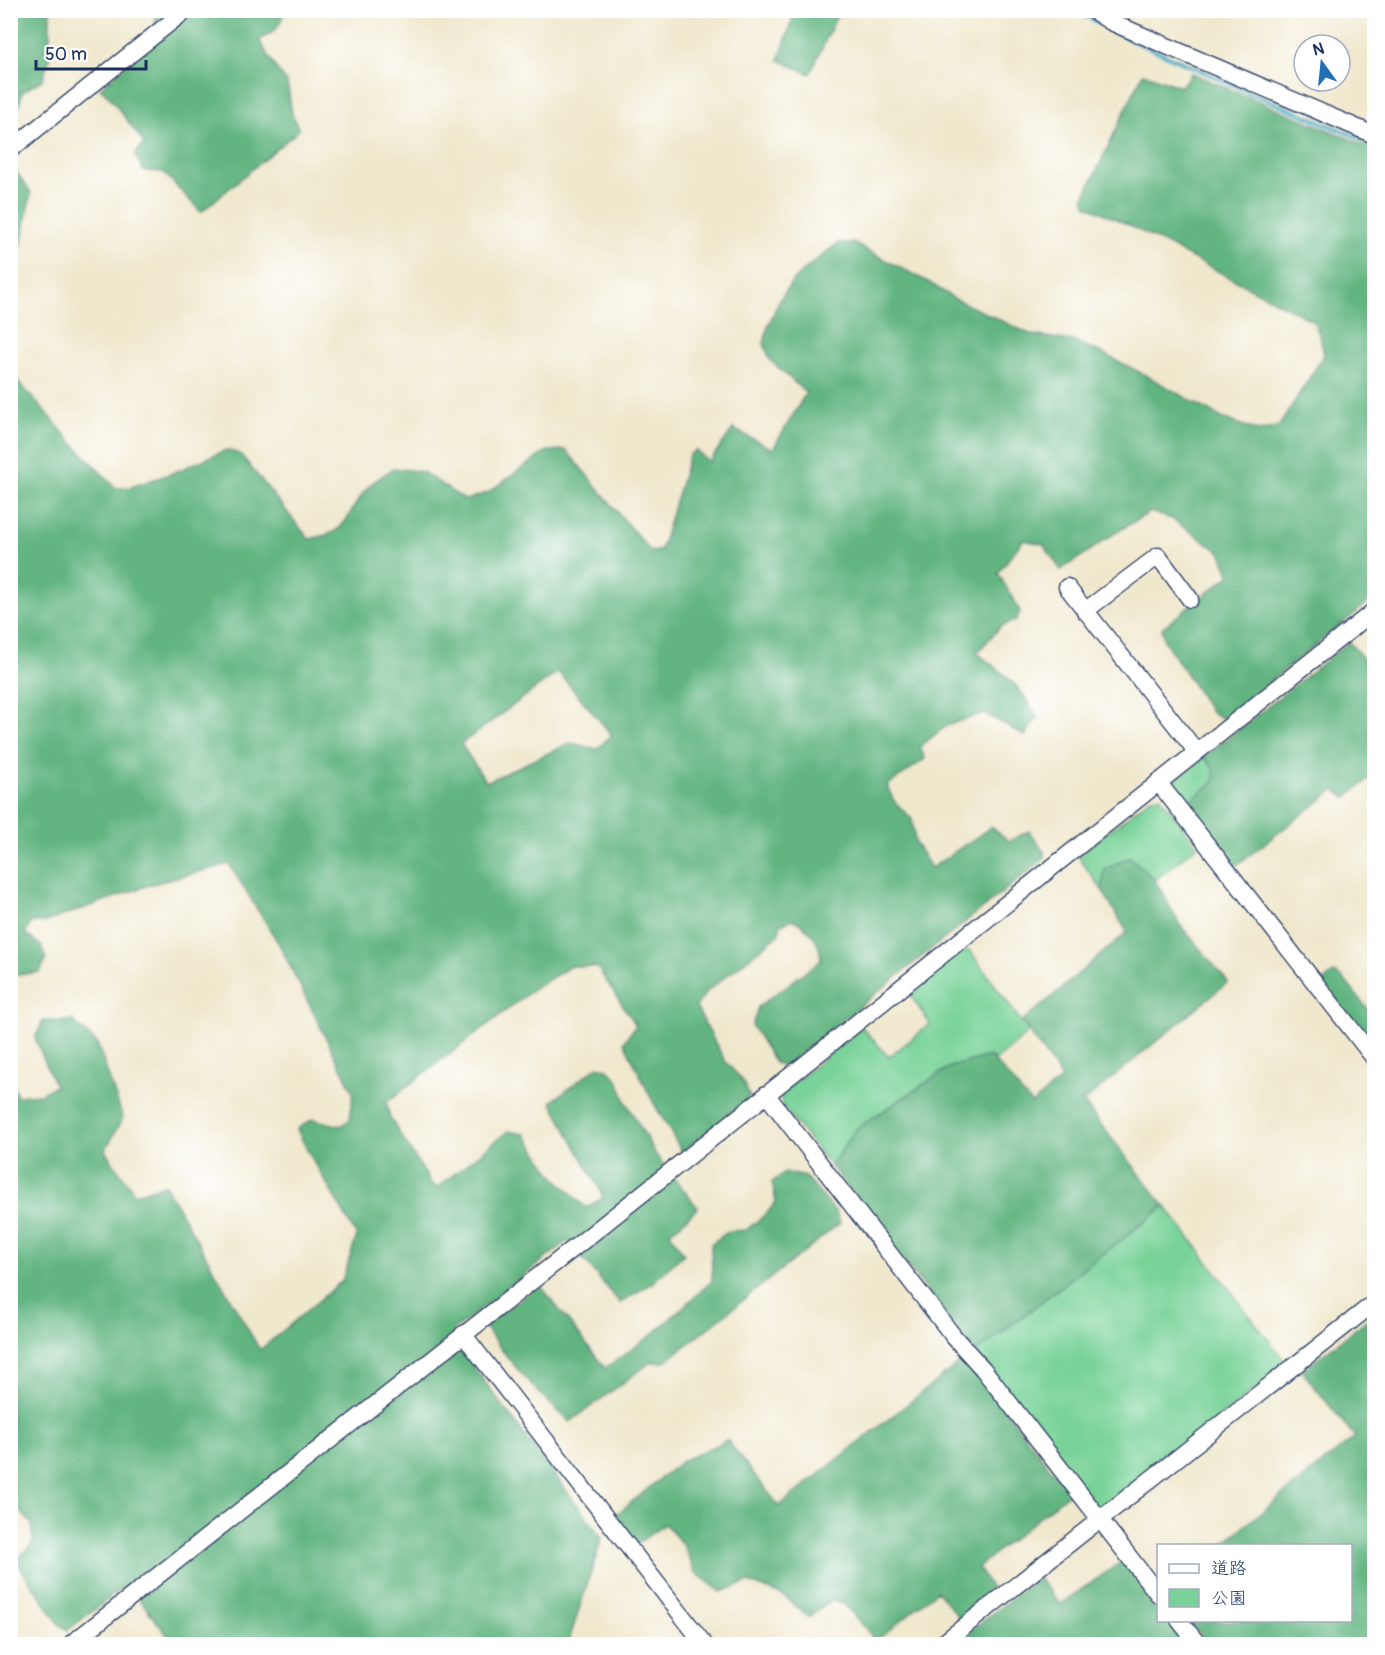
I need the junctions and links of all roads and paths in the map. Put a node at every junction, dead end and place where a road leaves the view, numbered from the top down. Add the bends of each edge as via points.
1 (186, 10) edge
2 (1092, 10) edge
3 (1374, 135) edge
4 (10, 150) edge
5 (1067, 587) dead end
6 (1190, 598) dead end
7 (1085, 611) junction
8 (1374, 611) edge
9 (1196, 751) junction
10 (1158, 782) junction
11 (1374, 1058) edge
12 (766, 1094) junction
13 (1374, 1303) edge
14 (463, 1334) junction
15 (1100, 1520) junction
16 (1157, 1593) edge
17 (1181, 1622) edge
18 (71, 1644) edge
19 (704, 1644) edge
20 (942, 1644) edge
21 (1198, 1644) edge

1 - 4 street
2 - 3 street
5 - 7 street
6 - 7 street via 1158,556
7 - 9 street
8 - 9 street
9 - 10 street
10 - 11 street
10 - 12 street
12 - 14 street
12 - 15 street
13 - 15 street
14 - 18 street
14 - 19 street
15 - 16 street
15 - 20 street
17 - 21 street

